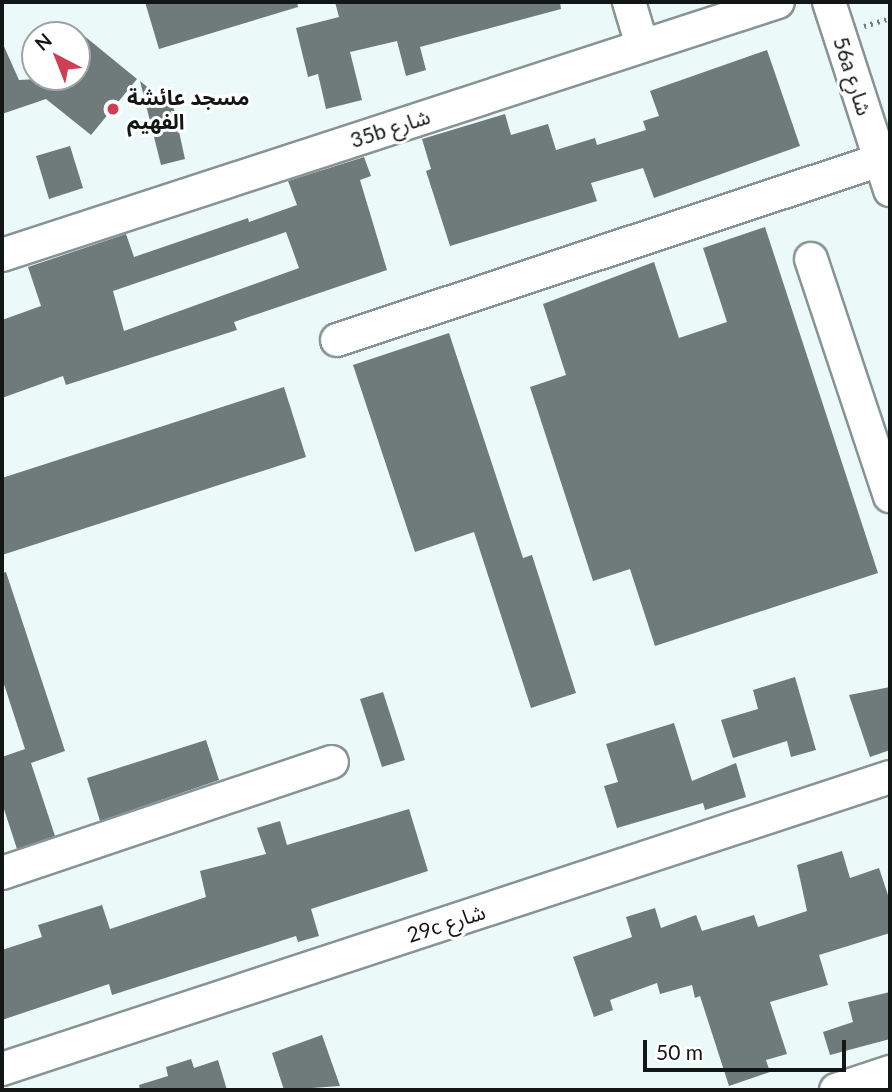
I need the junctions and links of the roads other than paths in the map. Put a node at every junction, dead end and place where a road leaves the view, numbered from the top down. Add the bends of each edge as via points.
1 (629, 2) edge
2 (778, 2) edge
3 (829, 2) edge
4 (642, 45) junction
5 (880, 160) junction
6 (890, 190) edge
7 (2, 255) edge
8 (811, 258) dead end
9 (337, 340) dead end
10 (890, 496) edge
11 (332, 762) dead end
12 (887, 788) edge
13 (2, 873) edge
14 (2, 1069) edge
15 (890, 1073) edge
16 (836, 1090) edge

1 - 4 street
2 - 4 street, 35b شارع
3 - 5 street, 56a شارع
4 - 7 street, 35b شارع
5 - 6 street, 56a شارع
5 - 9 street
8 - 10 street
11 - 13 street
12 - 14 street, 29c شارع
15 - 16 street

